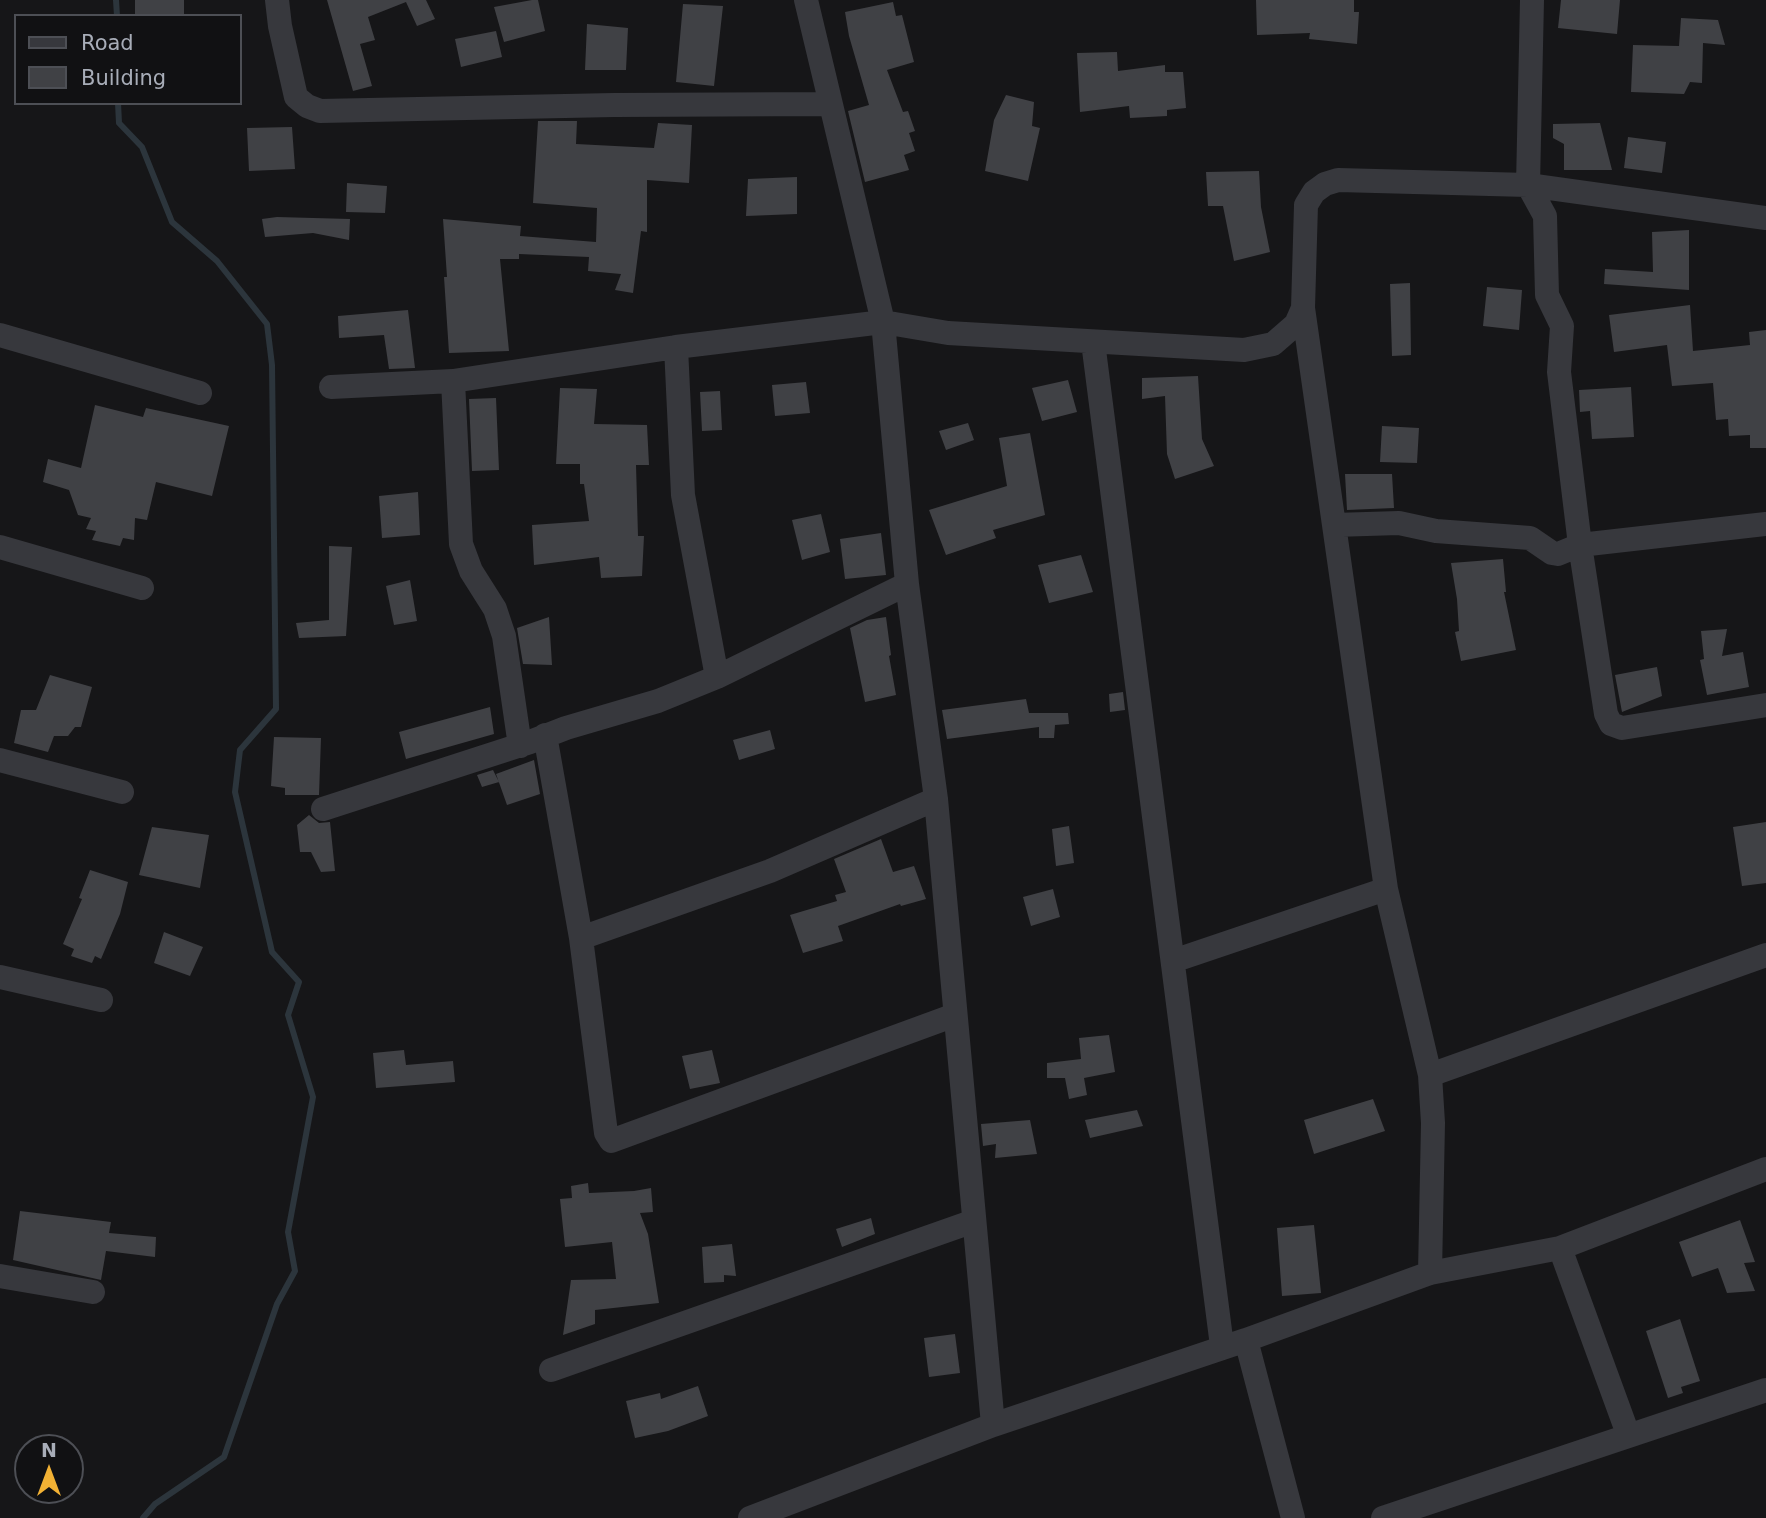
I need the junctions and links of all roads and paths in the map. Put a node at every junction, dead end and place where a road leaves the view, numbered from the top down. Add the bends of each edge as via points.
1 (277, 0) edge
2 (806, 0) edge
3 (1532, 0) edge
4 (829, 104) junction
5 (1528, 185) junction
6 (1766, 218) edge
7 (1303, 308) junction
8 (883, 323) junction
9 (0, 335) edge
10 (1093, 342) junction
11 (676, 347) junction
12 (453, 381) junction
13 (331, 387) dead end
14 (200, 393) dead end
15 (1766, 524) edge
16 (1334, 525) junction
17 (1580, 545) junction
18 (0, 547) edge
19 (907, 584) junction
20 (142, 588) dead end
21 (717, 677) junction
22 (1766, 705) edge
23 (545, 735) junction
24 (520, 746) junction
25 (0, 760) edge
26 (122, 792) dead end
27 (936, 799) junction
28 (323, 809) dead end
29 (1386, 889) junction
30 (581, 938) junction
31 (1766, 955) edge
32 (1173, 961) junction
33 (0, 977) edge
34 (101, 1000) dead end
35 (955, 1015) junction
36 (1430, 1075) junction
37 (1766, 1169) edge
38 (974, 1221) junction
39 (1560, 1248) junction
40 (1430, 1273) junction
41 (0, 1276) edge
42 (93, 1292) dead end
43 (1246, 1340) junction
44 (1222, 1346) junction
45 (551, 1370) dead end
46 (1766, 1390) edge
47 (993, 1425) junction
48 (1628, 1434) junction
49 (750, 1518) edge
50 (1293, 1518) edge
51 (1383, 1518) edge

1 - 4 street via 296,97 320,111
2 - 4 street
3 - 5 street
4 - 8 street
5 - 6 street
5 - 7 street via 1338,180 1325,184 1306,205
5 - 17 street via 1545,216 1547,295 1562,327 1559,372
7 - 10 street via 1296,324 1273,344 1244,350
7 - 16 street
8 - 10 street via 948,333
8 - 11 street
8 - 19 street
9 - 14 street
10 - 32 street
11 - 12 street
11 - 21 street via 683,495
12 - 13 street
12 - 24 street via 461,544 471,571 495,609 503,636
15 - 17 street
16 - 17 street via 1399,523 1436,531 1530,538 1558,554
16 - 29 street
17 - 22 street via 1611,724 1622,728
18 - 20 street
19 - 21 street
19 - 27 street
21 - 23 street via 658,701
23 - 24 street
23 - 30 street
24 - 28 street
25 - 26 street
27 - 30 street via 770,871
27 - 35 street
29 - 32 street
29 - 36 street
30 - 35 street via 606,1133 611,1141
31 - 36 street
32 - 44 street
33 - 34 street
35 - 38 street
36 - 40 street
37 - 39 street
38 - 45 street
38 - 47 street
39 - 40 street
39 - 48 street
40 - 43 street
41 - 42 street
43 - 44 street
43 - 50 street
44 - 47 street
46 - 48 street
47 - 49 street
48 - 51 street

